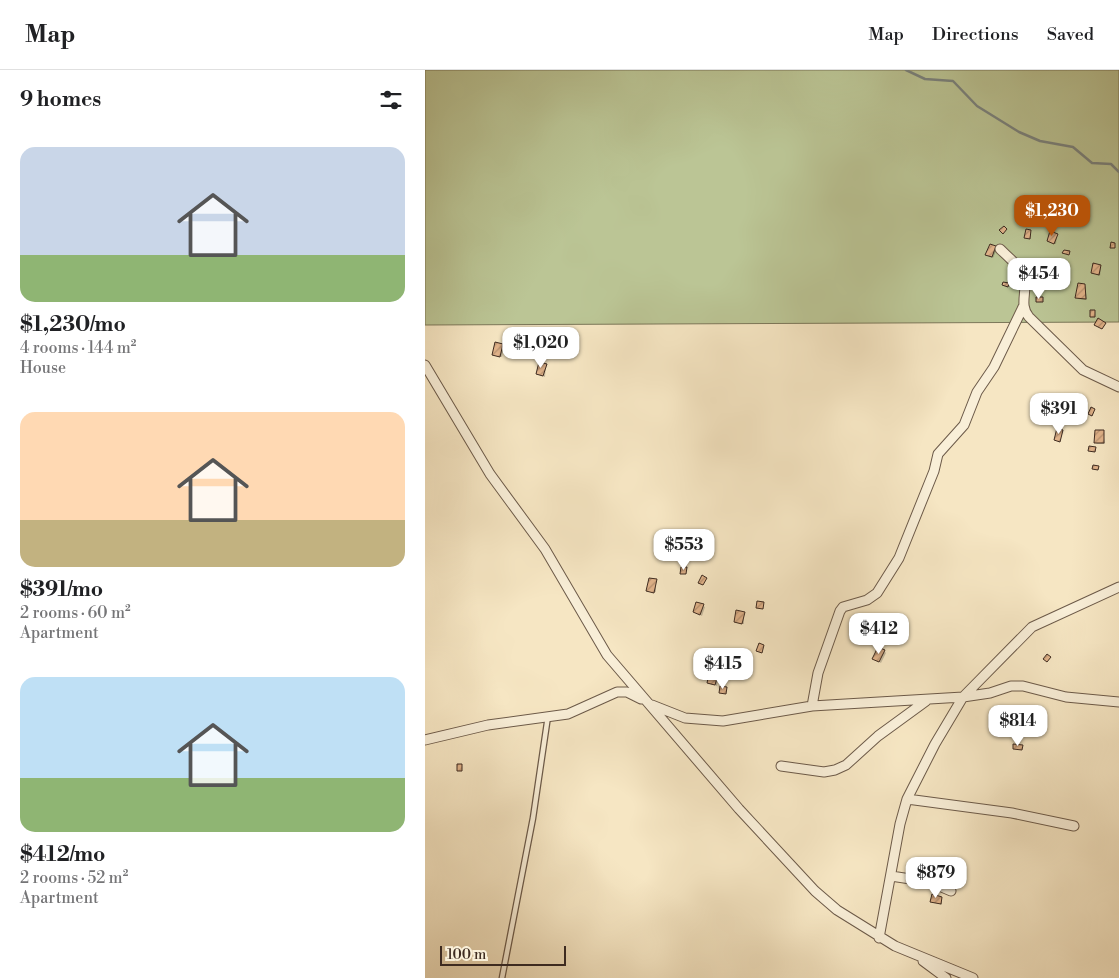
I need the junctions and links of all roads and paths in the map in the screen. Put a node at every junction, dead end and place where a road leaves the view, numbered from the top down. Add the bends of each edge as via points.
1 (1000, 249) dead end
2 (1023, 307) junction
3 (425, 365) edge
4 (1119, 387) edge
5 (1119, 587) edge
6 (963, 697) junction
7 (928, 699) junction
8 (647, 702) junction
9 (1119, 702) edge
10 (812, 706) junction
11 (548, 716) junction
12 (425, 740) edge
13 (781, 766) dead end
14 (907, 800) junction
15 (1074, 826) dead end
16 (891, 876) junction
17 (951, 891) dead end
18 (879, 938) junction
19 (919, 958) junction
20 (502, 978) edge
21 (946, 978) edge
22 (973, 978) edge

1 - 2 street via 1023,275
2 - 4 street via 1052,342 1083,370
2 - 10 street via 994,367 977,392 964,425 938,454 899,558 877,593 840,611 818,674
3 - 8 street via 489,474 545,549 607,655
5 - 6 street via 1032,627
6 - 7 street
6 - 9 street via 1016,686 1066,697
6 - 14 street
7 - 10 street
7 - 13 street via 835,770 824,772
8 - 10 street via 685,718 723,721
8 - 11 street via 632,694 617,692 568,714
8 - 18 street via 815,891
11 - 12 street via 488,724
11 - 20 lane via 533,818
14 - 15 street via 1012,813
14 - 16 street
16 - 17 street via 930,882
16 - 18 street
18 - 19 street
19 - 21 street
19 - 22 street via 954,968

